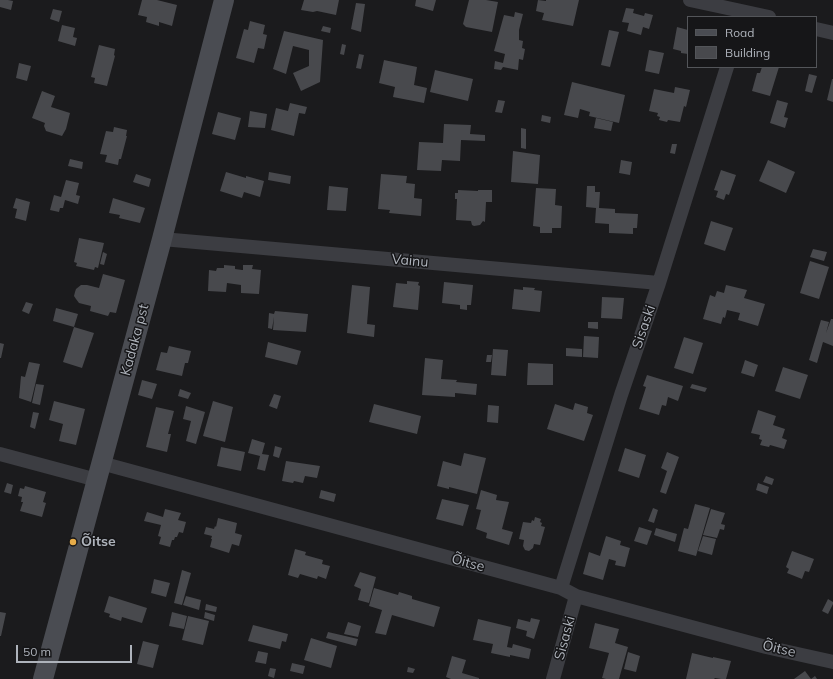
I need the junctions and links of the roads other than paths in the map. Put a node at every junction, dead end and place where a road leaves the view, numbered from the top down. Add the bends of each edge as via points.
1 (224, 0) edge
2 (690, 0) edge
3 (745, 9) edge
4 (766, 16) edge
5 (817, 29) edge
6 (833, 33) edge
7 (727, 68) edge
8 (162, 239) junction
9 (659, 283) junction
10 (0, 454) edge
11 (99, 472) junction
12 (561, 588) junction
13 (576, 596) junction
14 (833, 662) edge
15 (43, 679) edge
16 (553, 679) edge

1 - 8 main road, Kadaka pst
2 - 3 street
3 - 4 street
5 - 6 street
7 - 9 street, Sisaski
8 - 9 street, Vainu
8 - 11 main road, Kadaka pst
9 - 12 street, Sisaski
10 - 11 street, Õitse
11 - 12 street, Õitse
11 - 15 main road, Kadaka pst
12 - 13 street, Õitse
13 - 14 street, Õitse
13 - 16 street, Sisaski

